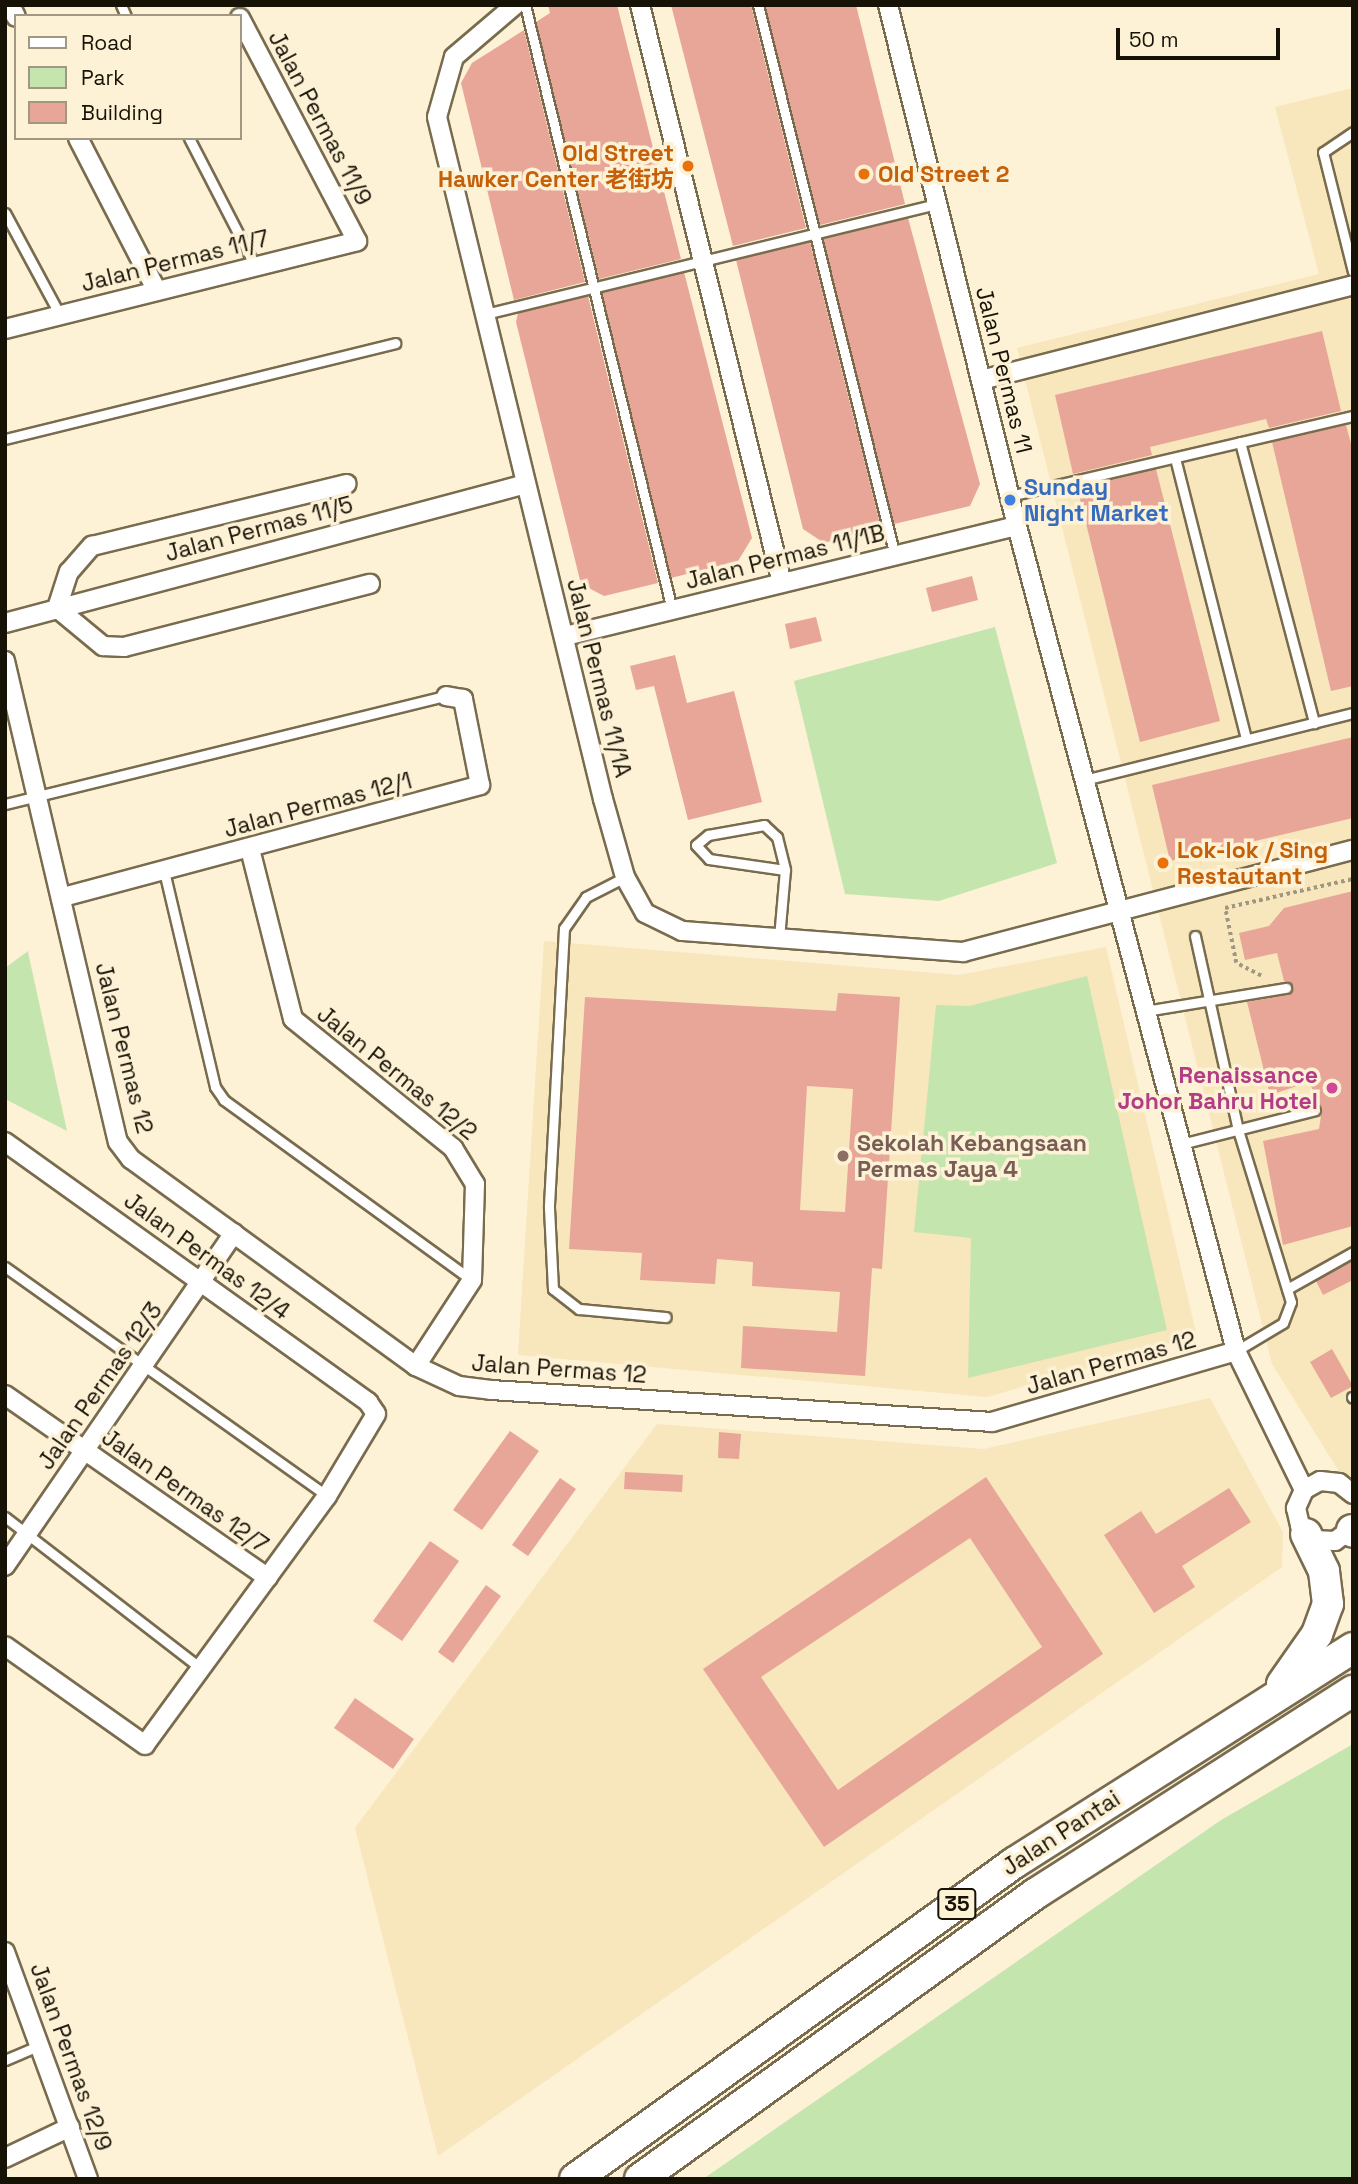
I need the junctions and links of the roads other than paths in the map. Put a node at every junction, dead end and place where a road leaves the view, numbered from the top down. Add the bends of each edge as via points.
1 (515, 5) edge
2 (525, 5) edge
3 (640, 5) edge
4 (758, 5) edge
5 (888, 5) edge
6 (242, 23) edge
7 (1353, 132) edge
8 (79, 140) edge
9 (190, 140) edge
10 (939, 203) junction
11 (5, 213) edge
12 (816, 233) junction
13 (357, 241) joint
14 (703, 262) junction
15 (255, 267) junction
16 (1353, 271) edge
17 (1353, 285) edge
18 (595, 288) junction
19 (157, 291) junction
20 (485, 314) junction
21 (60, 315) junction
22 (5, 328) edge
23 (395, 343) dead end
24 (981, 380) junction
25 (1353, 416) edge
26 (5, 439) edge
27 (1240, 442) junction
28 (1175, 458) junction
29 (347, 484) dead end
30 (526, 484) junction
31 (1009, 496) junction
32 (1017, 526) junction
33 (895, 556) junction
34 (782, 583) junction
35 (370, 584) dead end
36 (57, 608) junction
37 (672, 610) junction
38 (5, 623) edge
39 (565, 636) junction
40 (5, 661) edge
41 (9, 694) edge
42 (446, 695) joint
43 (1353, 713) edge
44 (1314, 723) junction
45 (1247, 739) junction
46 (1084, 780) junction
47 (38, 796) junction
48 (5, 804) edge
49 (250, 849) junction
50 (1353, 850) edge
51 (785, 870) junction
52 (164, 871) junction
53 (625, 877) junction
54 (63, 897) junction
55 (1118, 908) junction
56 (1195, 936) dead end
57 (779, 938) junction
58 (1286, 988) road end
59 (1209, 999) junction
60 (1145, 1011) junction
61 (1315, 1110) dead end
62 (1238, 1130) junction
63 (5, 1142) edge
64 (1181, 1144) junction
65 (234, 1233) junction
66 (1353, 1252) edge
67 (5, 1267) edge
68 (472, 1280) junction
69 (202, 1283) junction
70 (1287, 1289) junction
71 (666, 1317) dead end
72 (1236, 1351) junction
73 (144, 1364) junction
74 (416, 1366) junction
75 (5, 1395) edge
76 (84, 1451) junction
77 (1348, 1487) edge
78 (1304, 1490) junction
79 (327, 1496) junction
80 (5, 1517) edge
81 (1352, 1530) edge
82 (28, 1532) junction
83 (1306, 1534) junction
84 (5, 1566) edge
85 (268, 1578) junction
86 (5, 1646) edge
87 (1353, 1648) edge
88 (202, 1670) junction
89 (1353, 1691) edge
90 (1275, 1693) junction
91 (5, 1952) edge
92 (40, 2045) junction
93 (5, 2060) edge
94 (70, 2127) junction
95 (5, 2158) edge
96 (88, 2179) edge
97 (575, 2179) edge
98 (640, 2179) edge

1 - 20 street, Jalan Permas 11/1A via 467,40 439,96 437,117
2 - 18 lane
3 - 14 street
4 - 12 lane
5 - 10 street, Jalan Permas 11
6 - 13 street, Jalan Permas 11/9
7 - 16 lane via 1323,152
8 - 19 street
9 - 15 lane
10 - 12 lane
10 - 24 street, Jalan Permas 11
11 - 21 lane
12 - 14 lane
12 - 33 lane
13 - 15 street, Jalan Permas 11/7
14 - 18 lane
14 - 34 street
15 - 19 street, Jalan Permas 11/7
17 - 24 street
18 - 20 lane
18 - 37 lane
19 - 21 street, Jalan Permas 11/7
20 - 30 street, Jalan Permas 11/1A
21 - 22 street, Jalan Permas 11/7
23 - 26 lane
24 - 31 street, Jalan Permas 11
25 - 27 lane
27 - 28 lane
27 - 44 lane
28 - 31 lane
28 - 45 lane
29 - 36 street via 92,546 69,572
30 - 36 street, Jalan Permas 11/5
30 - 39 street, Jalan Permas 11/1A
31 - 32 street, Jalan Permas 11
32 - 33 street, Jalan Permas 11/1B
32 - 46 street, Jalan Permas 11
33 - 34 street, Jalan Permas 11/1B
34 - 37 street, Jalan Permas 11/1B
35 - 36 street via 124,646 103,646
36 - 38 street, Jalan Permas 11/5
37 - 39 street, Jalan Permas 11/1B
39 - 53 street, Jalan Permas 11/1A
40 - 41 street, Jalan Permas 12
41 - 47 street, Jalan Permas 12
42 - 47 lane
42 - 49 street, Jalan Permas 12/1 via 464,699 480,785
43 - 44 lane
44 - 45 lane
45 - 46 lane
46 - 55 street, Jalan Permas 11
47 - 48 lane
47 - 54 street, Jalan Permas 12
49 - 52 street, Jalan Permas 12/1
49 - 68 street, Jalan Permas 12/2 via 293,1019 468,1163 475,1184
50 - 55 street, Jalan Permas 11/1A
51 - 51 lane via 777,837 764,825 708,835 696,845 703,857
51 - 57 lane
52 - 54 street, Jalan Permas 12/1
52 - 68 lane via 215,1087 224,1100
53 - 57 street, Jalan Permas 11/1A via 645,914 662,925
53 - 71 lane via 586,897 564,928 549,1208 553,1289 579,1309
54 - 65 street, Jalan Permas 12 via 118,1143 131,1159
55 - 57 street, Jalan Permas 11/1A via 1085,925 963,953
55 - 60 street, Jalan Permas 11
56 - 59 lane
58 - 59 lane
59 - 60 lane
59 - 62 lane
60 - 64 street, Jalan Permas 11
61 - 62 lane
62 - 64 lane
62 - 70 lane
63 - 69 street, Jalan Permas 12/4
64 - 72 street, Jalan Permas 11
65 - 69 street, Jalan Permas 12/3
65 - 74 street, Jalan Permas 12
66 - 70 lane
67 - 73 lane
68 - 74 street
69 - 73 street, Jalan Permas 12/3
69 - 79 street, Jalan Permas 12/4 via 368,1402 376,1414
70 - 72 lane via 1291,1312 1283,1323
72 - 74 street, Jalan Permas 12 via 992,1422 491,1390 459,1386
72 - 78 street
73 - 76 street, Jalan Permas 12/3
73 - 79 lane
75 - 76 street, Jalan Permas 12/7
76 - 82 street, Jalan Permas 12/3
76 - 85 street, Jalan Permas 12/7
77 - 78 street via 1320,1481
78 - 83 street via 1296,1508
79 - 85 street
80 - 82 lane
81 - 83 street via 1325,1542
82 - 84 street, Jalan Permas 12/3
82 - 88 lane
83 - 90 highway via 1324,1571 1328,1604 1317,1634
85 - 88 street
86 - 88 street via 145,1745
87 - 90 highway, Jalan Pantai / 35
89 - 98 highway, Jalan Pantai / 35 via 1035,1895
90 - 97 highway, Jalan Pantai / 35 via 1014,1863
91 - 92 street, Jalan Permas 12/9
92 - 93 lane
92 - 94 street, Jalan Permas 12/9
94 - 95 street
94 - 96 street, Jalan Permas 12/9

